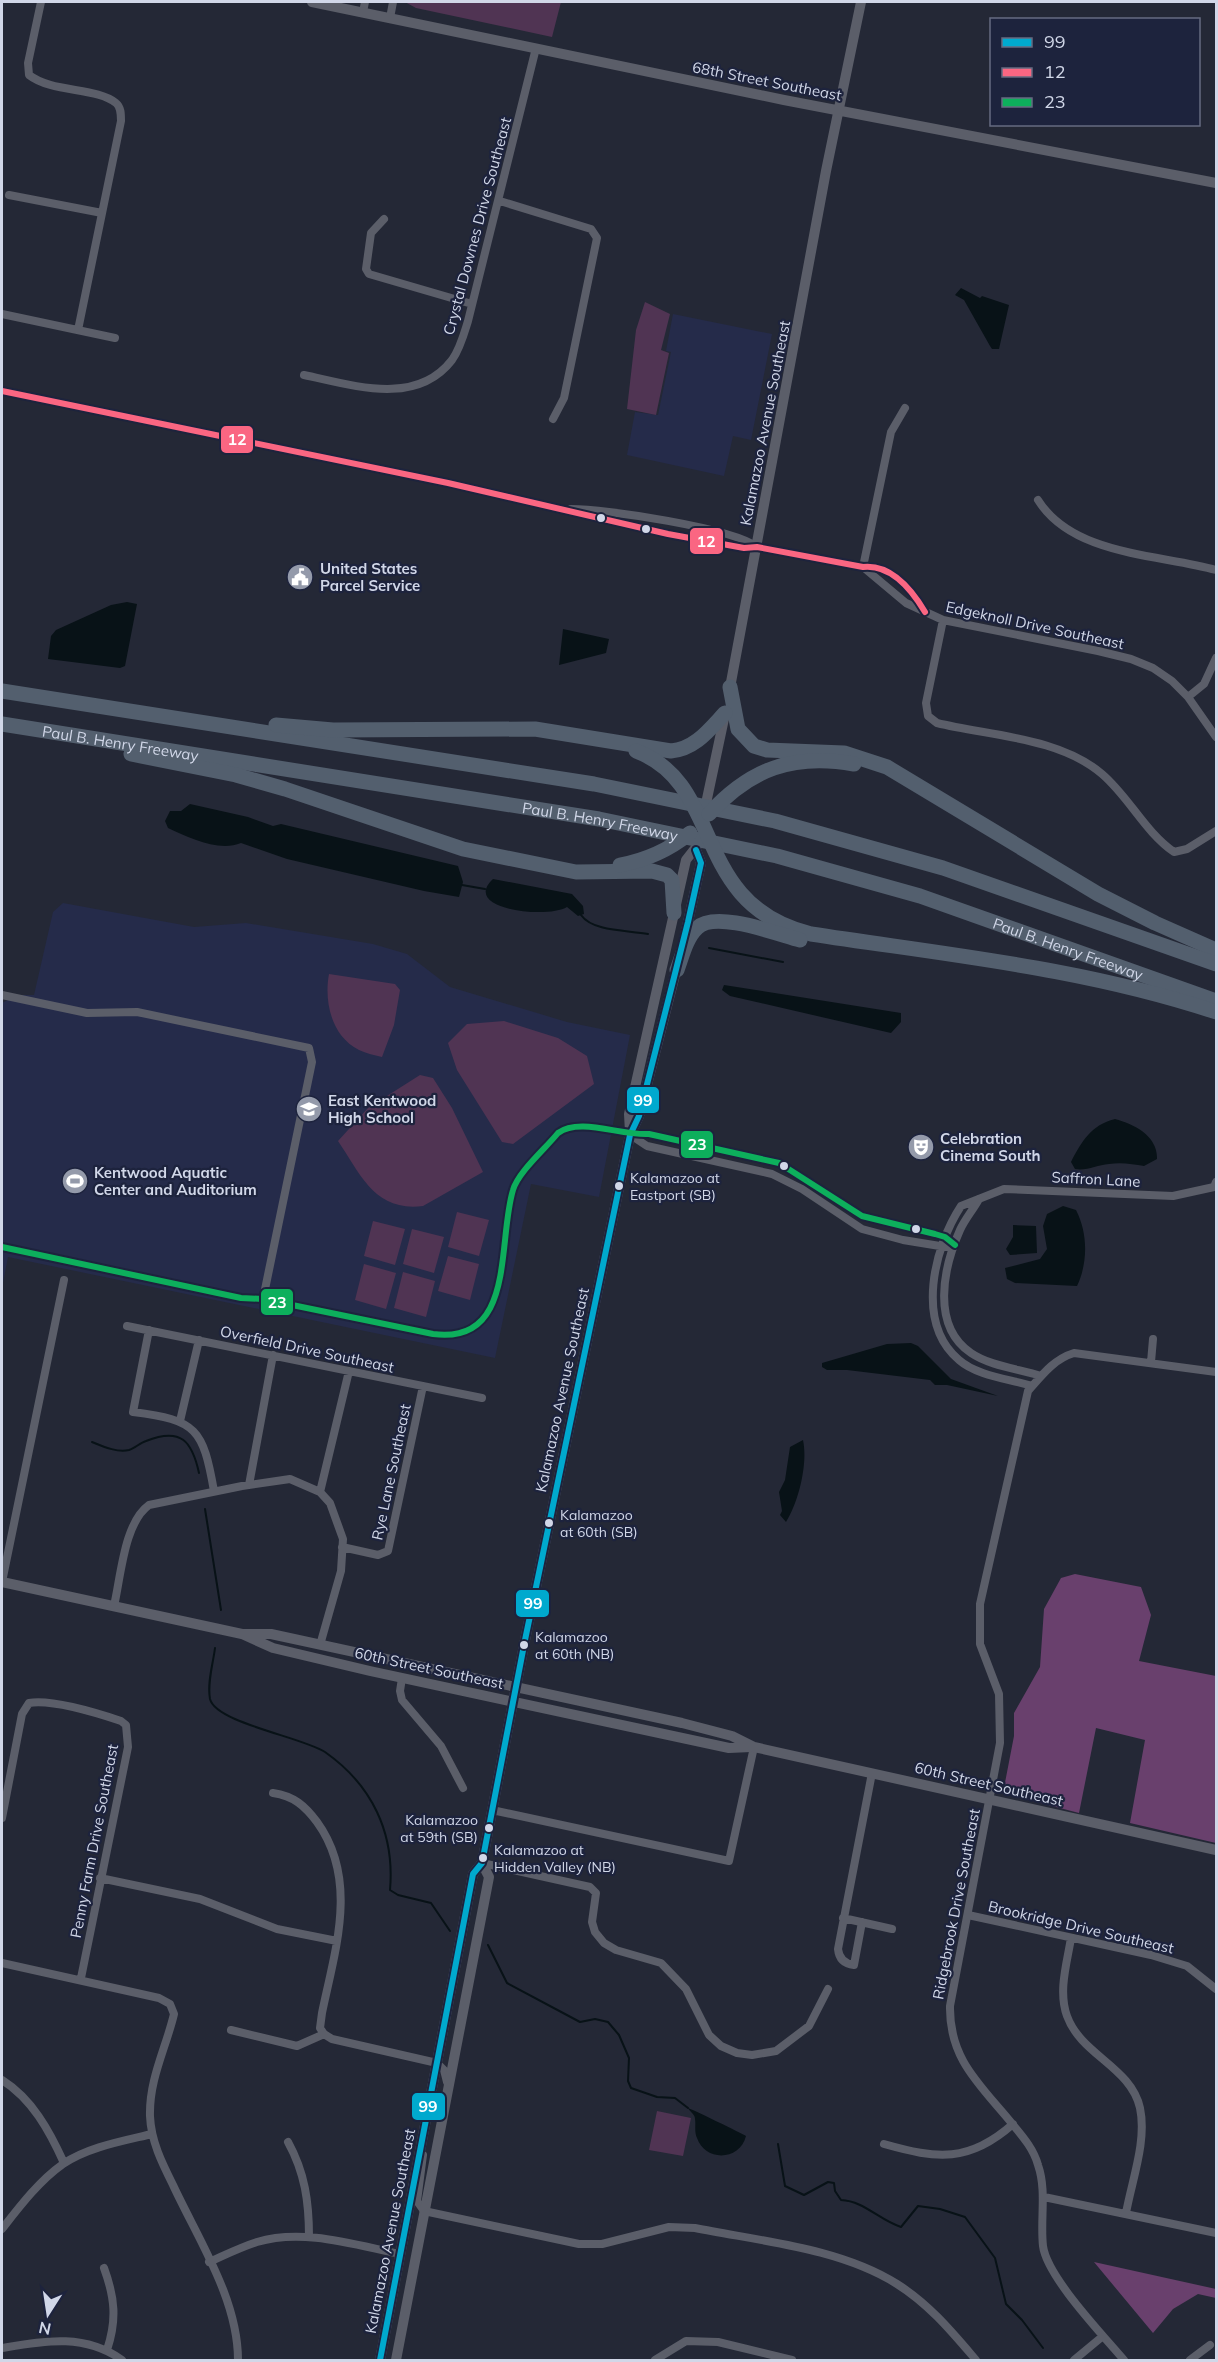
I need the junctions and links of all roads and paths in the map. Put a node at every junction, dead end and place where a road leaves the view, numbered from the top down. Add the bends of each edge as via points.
1 (41, 2) edge
2 (312, 2) edge
3 (393, 2) edge
4 (861, 2) edge
5 (364, 7) edge
6 (390, 18) junction
7 (536, 48) junction
8 (838, 110) junction
9 (1216, 183) edge
10 (9, 195) dead end
11 (500, 201) junction
12 (102, 213) junction
13 (384, 219) dead end
14 (472, 304) junction
15 (2, 314) edge
16 (78, 330) junction
17 (115, 338) dead end
18 (304, 375) dead end
19 (2, 391) edge
20 (905, 408) dead end
21 (553, 419) dead end
22 (1038, 500) dead end
23 (757, 547) junction
24 (863, 567) junction
25 (1216, 570) edge
26 (925, 612) junction
27 (943, 620) junction
28 (1216, 658) edge
29 (730, 687) junction
30 (2, 690) edge
31 (1188, 697) junction
32 (725, 713) junction
33 (2, 726) edge
34 (584, 736) junction
35 (1216, 737) edge
36 (952, 807) junction
37 (701, 824) junction
38 (1216, 831) edge
39 (696, 850) junction
40 (538, 864) junction
41 (674, 913) junction
42 (923, 950) junction
43 (1216, 950) edge
44 (1216, 964) edge
45 (677, 970) junction
46 (2, 995) edge
47 (1216, 1001) edge
48 (1216, 1012) edge
49 (630, 1135) junction
50 (1215, 1185) edge
51 (979, 1198) junction
52 (945, 1237) junction
53 (955, 1245) junction
54 (2, 1247) edge
55 (942, 1248) junction
56 (64, 1280) dead end
57 (263, 1299) junction
58 (127, 1326) dead end
59 (149, 1330) junction
60 (1153, 1339) dead end
61 (199, 1340) junction
62 (273, 1355) junction
63 (1151, 1362) junction
64 (349, 1371) junction
65 (1216, 1372) edge
66 (1041, 1376) junction
67 (423, 1386) junction
68 (1032, 1386) junction
69 (482, 1398) dead end
70 (180, 1421) junction
71 (249, 1485) junction
72 (214, 1491) junction
73 (320, 1492) junction
74 (342, 1547) junction
75 (2, 1582) edge
76 (114, 1606) junction
77 (242, 1634) junction
78 (320, 1645) junction
79 (407, 1663) junction
80 (378, 1673) junction
81 (402, 1678) junction
82 (515, 1686) junction
83 (513, 1702) junction
84 (646, 1715) junction
85 (629, 1727) junction
86 (754, 1747) junction
87 (872, 1773) junction
88 (462, 1788) dead end
89 (273, 1793) dead end
90 (990, 1800) junction
91 (492, 1810) junction
92 (2, 1818) edge
93 (1216, 1850) edge
94 (482, 1863) junction
95 (100, 1878) junction
96 (468, 1900) junction
97 (482, 1914) junction
98 (968, 1915) junction
99 (843, 1918) junction
100 (862, 1922) junction
101 (892, 1929) dead end
102 (1071, 1938) junction
103 (337, 1941) junction
104 (2, 1963) edge
105 (81, 1978) junction
106 (453, 1978) junction
107 (828, 1989) dead end
108 (1216, 1989) edge
109 (231, 2030) dead end
110 (324, 2034) junction
111 (458, 2039) junction
112 (437, 2063) junction
113 (2, 2080) edge
114 (448, 2087) junction
115 (1013, 2124) junction
116 (152, 2134) junction
117 (288, 2142) dead end
118 (884, 2144) dead end
119 (422, 2146) junction
120 (64, 2163) junction
121 (1044, 2197) junction
122 (426, 2212) junction
123 (1126, 2213) junction
124 (2, 2229) edge
125 (1216, 2233) edge
126 (309, 2237) junction
127 (400, 2254) junction
128 (210, 2262) junction
129 (104, 2268) dead end
130 (1103, 2336) junction
131 (1210, 2345) dead end
132 (2, 2348) edge
133 (107, 2350) junction
134 (122, 2361) edge
135 (238, 2361) edge
136 (380, 2361) edge
137 (396, 2361) edge
138 (655, 2361) edge
139 (792, 2361) edge
140 (976, 2361) edge
141 (1074, 2361) edge
142 (1124, 2361) edge
143 (1190, 2361) edge

1 - 12 street via 28,75 39,83 102,97 116,103 121,111
2 - 5 main road, 68th Street Southeast
3 - 6 street
4 - 8 main road, Kalamazoo Avenue Southeast
5 - 6 main road, 68th Street Southeast
6 - 7 main road, 68th Street Southeast
7 - 8 main road, 68th Street Southeast
7 - 11 street, Crystal Downes Drive Southeast
8 - 9 main road, 68th Street Southeast
8 - 23 main road, Kalamazoo Avenue Southeast
10 - 12 street
11 - 14 street, Crystal Downes Drive Southeast
11 - 21 street via 591,229 597,238 564,398
12 - 16 street
13 - 14 street via 371,233 366,269 369,274
14 - 18 street, Crystal Downes Drive Southeast via 452,360 420,383 394,390
15 - 16 street
16 - 17 street
19 - 23 street, Edgeknoll Drive Southeast via 562,509 602,511 703,529 746,539
20 - 24 street via 891,432
22 - 25 street via 1045,511 1079,536 1105,546
23 - 24 street, Edgeknoll Drive Southeast
23 - 29 main road, Kalamazoo Avenue Southeast
24 - 26 street, Edgeknoll Drive Southeast via 906,603
24 - 26 street, Edgeknoll Drive Southeast via 874,566 897,578
26 - 27 street, Edgeknoll Drive Southeast
27 - 31 street, Edgeknoll Drive Southeast via 1131,659 1172,681
27 - 38 street via 926,703 928,717 936,723 1036,744 1077,757 1102,774 1174,852 1187,849
28 - 31 street via 1204,684
29 - 32 main road, Kalamazoo Avenue Southeast
29 - 36 highway via 738,729 754,746 857,756 905,776
30 - 34 highway via 312,728 520,729
30 - 44 highway via 594,784 733,812 825,833 943,868
31 - 35 street, Edgeknoll Drive Southeast
32 - 34 highway via 697,742 677,751
32 - 37 main road, Kalamazoo Avenue Southeast
33 - 40 highway via 236,775 463,849
33 - 47 highway, Paul B. Henry Freeway via 599,819 726,845 920,896
34 - 37 highway via 633,750 661,764 681,783
36 - 37 highway via 874,769 807,761 776,766 749,778
36 - 43 highway via 1098,894
37 - 39 main road, Kalamazoo Avenue Southeast
37 - 40 highway via 675,845 639,862 592,868
37 - 42 highway via 731,882 748,903 771,919 811,934
39 - 41 main road, Kalamazoo Avenue Southeast via 686,860
39 - 45 main road, Kalamazoo Avenue Southeast via 701,863
40 - 41 highway via 582,873 652,871 667,875 673,884
41 - 49 main road, Kalamazoo Avenue Southeast via 629,1114
42 - 45 highway via 822,944 714,920 694,930
42 - 48 highway via 1074,973
45 - 49 main road, Kalamazoo Avenue Southeast via 639,1116
46 - 57 street via 87,1013 137,1012 309,1048 313,1057
49 - 52 street via 650,1134 779,1163 862,1216
49 - 55 street via 647,1146 781,1177 862,1228
49 - 57 street via 585,1126 568,1127 558,1133 519,1179 512,1194 494,1301 488,1316 468,1332 433,1334
49 - 82 main road, Kalamazoo Avenue Southeast
50 - 51 street, Saffron Lane via 1173,1196 1004,1189
51 - 52 street, Saffron Lane via 961,1206
51 - 53 street
52 - 53 street
52 - 55 street, Saffron Lane
53 - 55 street
53 - 66 street via 944,1313 956,1339 981,1358
54 - 57 street via 241,1298
55 - 68 street, Saffron Lane via 934,1307 946,1346 958,1360 974,1369
56 - 75 street
58 - 59 street, Overfield Drive Southeast
59 - 61 street, Overfield Drive Southeast
59 - 70 street via 133,1412
60 - 63 street
61 - 62 street, Overfield Drive Southeast
61 - 70 street
62 - 64 street, Overfield Drive Southeast
62 - 71 street
63 - 65 street, Ridgebrook Drive Southeast
63 - 66 street, Ridgebrook Drive Southeast via 1074,1353 1061,1357
64 - 67 street, Overfield Drive Southeast
64 - 73 street
66 - 68 street, Ridgebrook Drive Southeast
67 - 69 street, Overfield Drive Southeast
67 - 74 street, Rye Lane Southeast via 388,1551 378,1555
68 - 90 street, Ridgebrook Drive Southeast via 1018,1427 980,1604 980,1644 1001,1708 1000,1743
70 - 72 street via 203,1442
71 - 72 street
71 - 73 street via 290,1479
72 - 76 street via 149,1504 140,1511 132,1524
73 - 74 street via 330,1503 343,1539
74 - 78 street via 341,1570
75 - 76 main road, 60th Street Southeast
76 - 77 main road, 60th Street Southeast
77 - 78 main road, 60th Street Southeast via 271,1634
77 - 80 main road, 60th Street Southeast via 273,1648
78 - 79 main road, 60th Street Southeast
79 - 80 main road via 383,1666
79 - 82 main road, 60th Street Southeast
80 - 81 main road, 60th Street Southeast
81 - 83 main road, 60th Street Southeast
81 - 88 street via 402,1700 441,1746
82 - 83 main road, Kalamazoo Avenue Southeast
82 - 84 main road, 60th Street Southeast
83 - 85 main road, 60th Street Southeast
83 - 91 main road, Kalamazoo Avenue Southeast
84 - 85 main road via 639,1724
84 - 86 main road, 60th Street Southeast via 732,1736
85 - 86 main road, 60th Street Southeast via 729,1748
86 - 87 main road, 60th Street Southeast
86 - 91 street via 729,1861
87 - 90 main road, 60th Street Southeast
87 - 99 street
89 - 103 street via 302,1805 332,1848 343,1901
90 - 93 main road, 60th Street Southeast
90 - 98 street, Ridgebrook Drive Southeast
91 - 94 main road, Kalamazoo Avenue Southeast
92 - 95 street, Penny Farm Drive Southeast via 29,1703 77,1709 121,1721 126,1725 128,1747
94 - 96 main road, Kalamazoo Avenue Southeast via 473,1874
94 - 97 main road, Kalamazoo Avenue Southeast via 489,1877
94 - 107 street via 590,1887 596,1893 592,1922 604,1943 661,1963 686,1989 709,2035 737,2053 752,2055 776,2050 809,2026
95 - 103 street via 200,1899 277,1929
95 - 105 street, Penny Farm Drive Southeast
96 - 97 main road via 477,1903
96 - 106 main road, Kalamazoo Avenue Southeast
97 - 111 main road, Kalamazoo Avenue Southeast
98 - 102 street, Brookridge Drive Southeast
98 - 115 street, Ridgebrook Drive Southeast via 949,2030 967,2069
99 - 100 street
99 - 100 street via 837,1949 850,1965 855,1965
100 - 101 street
102 - 108 street, Brookridge Drive Southeast via 1187,1966
102 - 123 street via 1064,1977 1067,2016 1081,2039 1121,2074 1140,2107 1143,2130
103 - 110 street via 322,2013 320,2028
104 - 105 street
105 - 116 street via 170,2004 174,2014 153,2080
106 - 111 main road via 456,1991 449,2032
106 - 112 main road, Kalamazoo Avenue Southeast
109 - 110 street via 297,2046
110 - 112 street
111 - 114 main road, Kalamazoo Avenue Southeast
112 - 114 street via 444,2070
112 - 119 main road, Kalamazoo Avenue Southeast
113 - 120 street via 29,2102
114 - 122 main road, Kalamazoo Avenue Southeast
115 - 118 street via 977,2150 951,2156 917,2153
115 - 121 street, Ridgebrook Drive Southeast via 1039,2165
116 - 120 street
116 - 128 street
117 - 126 street via 307,2190
119 - 122 street via 424,2160 417,2201
119 - 127 main road, Kalamazoo Avenue Southeast
120 - 124 street
121 - 123 street
121 - 130 street, Ridgebrook Drive Southeast via 1043,2248 1053,2274
122 - 137 main road, Kalamazoo Avenue Southeast
122 - 140 street via 579,2244 602,2244 669,2227 695,2228 840,2259 878,2273 915,2296 946,2324
123 - 125 street
126 - 127 street
126 - 128 street via 258,2242
127 - 136 main road, Kalamazoo Avenue Southeast
128 - 135 street via 232,2320
129 - 133 street via 114,2301 114,2325
130 - 141 street
130 - 142 street, Ridgebrook Drive Southeast
131 - 143 street
132 - 133 street via 68,2340
133 - 134 street
138 - 139 street via 686,2341 718,2342

